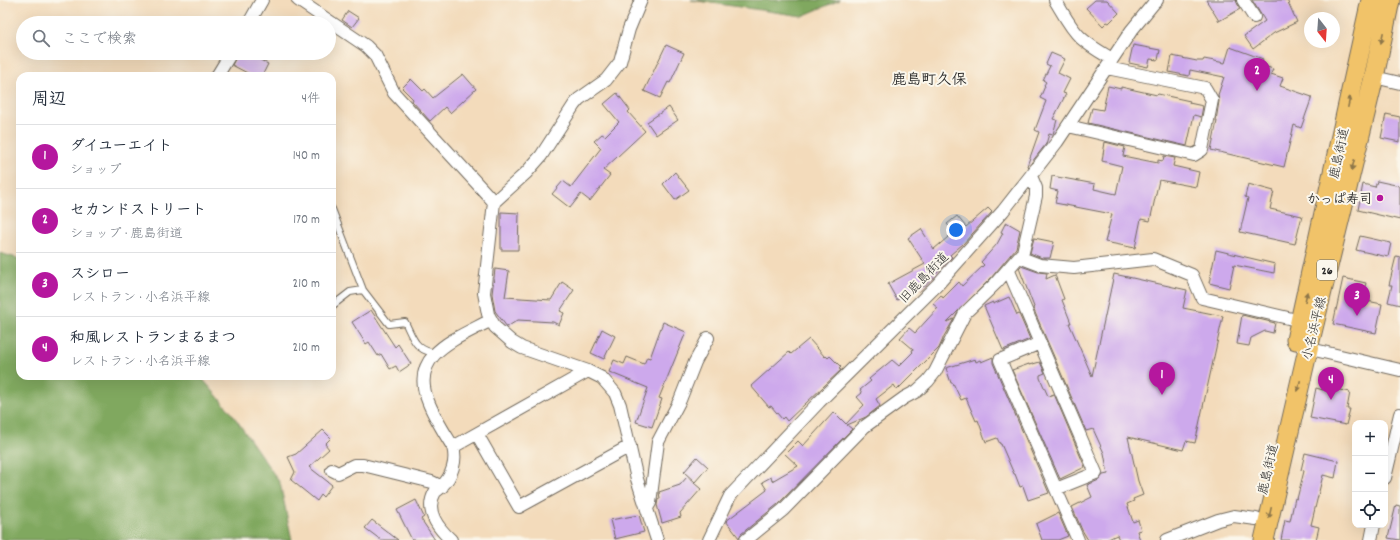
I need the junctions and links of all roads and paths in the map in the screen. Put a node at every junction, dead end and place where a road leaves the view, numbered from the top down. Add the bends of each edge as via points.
1 (262, 0) edge
2 (298, 0) edge
3 (641, 0) edge
4 (1055, 0) edge
5 (1157, 0) edge
6 (1243, 0) edge
7 (1371, 0) edge
8 (1390, 0) edge
9 (253, 16) edge
10 (322, 16) edge
11 (1254, 17) dead end
12 (336, 26) edge
13 (227, 60) edge
14 (1110, 63) junction
15 (219, 72) edge
16 (1374, 78) junction
17 (1400, 83) edge
18 (1068, 126) junction
19 (1031, 176) junction
20 (494, 202) junction
21 (336, 219) edge
22 (1019, 257) junction
23 (1008, 269) junction
24 (363, 290) junction
25 (336, 303) edge
26 (491, 320) junction
27 (1301, 321) junction
28 (708, 338) dead end
29 (1040, 343) junction
30 (1301, 347) junction
31 (431, 352) dead end
32 (1400, 370) edge
33 (588, 371) junction
34 (1400, 414) edge
35 (477, 434) junction
36 (630, 446) junction
37 (453, 447) junction
38 (1394, 464) edge
39 (332, 470) dead end
40 (1388, 473) edge
41 (442, 487) junction
42 (1056, 489) junction
43 (647, 509) junction
44 (1256, 520) junction
45 (1373, 528) edge
46 (451, 540) edge
47 (657, 540) edge
48 (709, 540) edge
49 (746, 540) edge
50 (1078, 540) edge
51 (1168, 540) edge
52 (1251, 540) edge
53 (1264, 540) edge
54 (1370, 540) edge

1 - 9 street
2 - 10 street
3 - 20 street via 629,29 620,62 606,80 579,99 541,156
4 - 14 street via 1080,38
5 - 14 street, 旧鹿島街道 via 1131,31
6 - 11 street
27 -> 7 main road, 鹿島街道 / 26
8 -> 16 main road, 小名浜平線 / 26
12 - 20 street via 366,46 375,56 394,93
13 - 15 street
14 - 18 street, 旧鹿島街道
14 - 18 street via 1205,88 1212,100 1202,150 1194,155
16 - 17 street
16 -> 30 main road, 小名浜平線 / 26
18 - 19 street, 旧鹿島街道
19 - 22 street via 1036,196 1024,248
19 - 48 street, 旧鹿島街道 via 938,284 819,402 730,496
20 - 26 street via 484,293
21 - 24 lane
22 - 23 street
22 - 27 street via 1040,265 1074,268 1153,260 1192,275 1202,298
23 - 29 street
23 - 49 street via 964,313 928,381 864,426 783,510
24 - 25 lane via 350,292
24 - 31 lane via 389,324 404,322 418,347
26 - 33 street via 495,327 522,348
26 - 37 street via 437,351 429,359 423,372 428,401
27 - 30 main road, 鹿島街道 / 26
28 - 43 street via 658,442
29 - 42 street via 1000,360
29 - 42 street via 1096,473
30 - 32 street
30 - 44 main road, 鹿島街道 / 26
30 -> 53 main road, 小名浜平線 / 26
33 - 35 street
33 - 36 street via 602,378 616,393
34 - 38 street
35 - 36 street via 519,507
35 - 37 street
36 - 43 street
37 - 41 street via 455,454 452,472
38 - 40 street
39 - 41 street via 338,473 354,465 363,465 432,482
41 - 46 street via 436,491 430,503 433,518
42 - 50 street
43 - 47 street
44 - 51 street via 1234,516
44 - 52 main road, 鹿島街道 / 26
45 - 54 street

